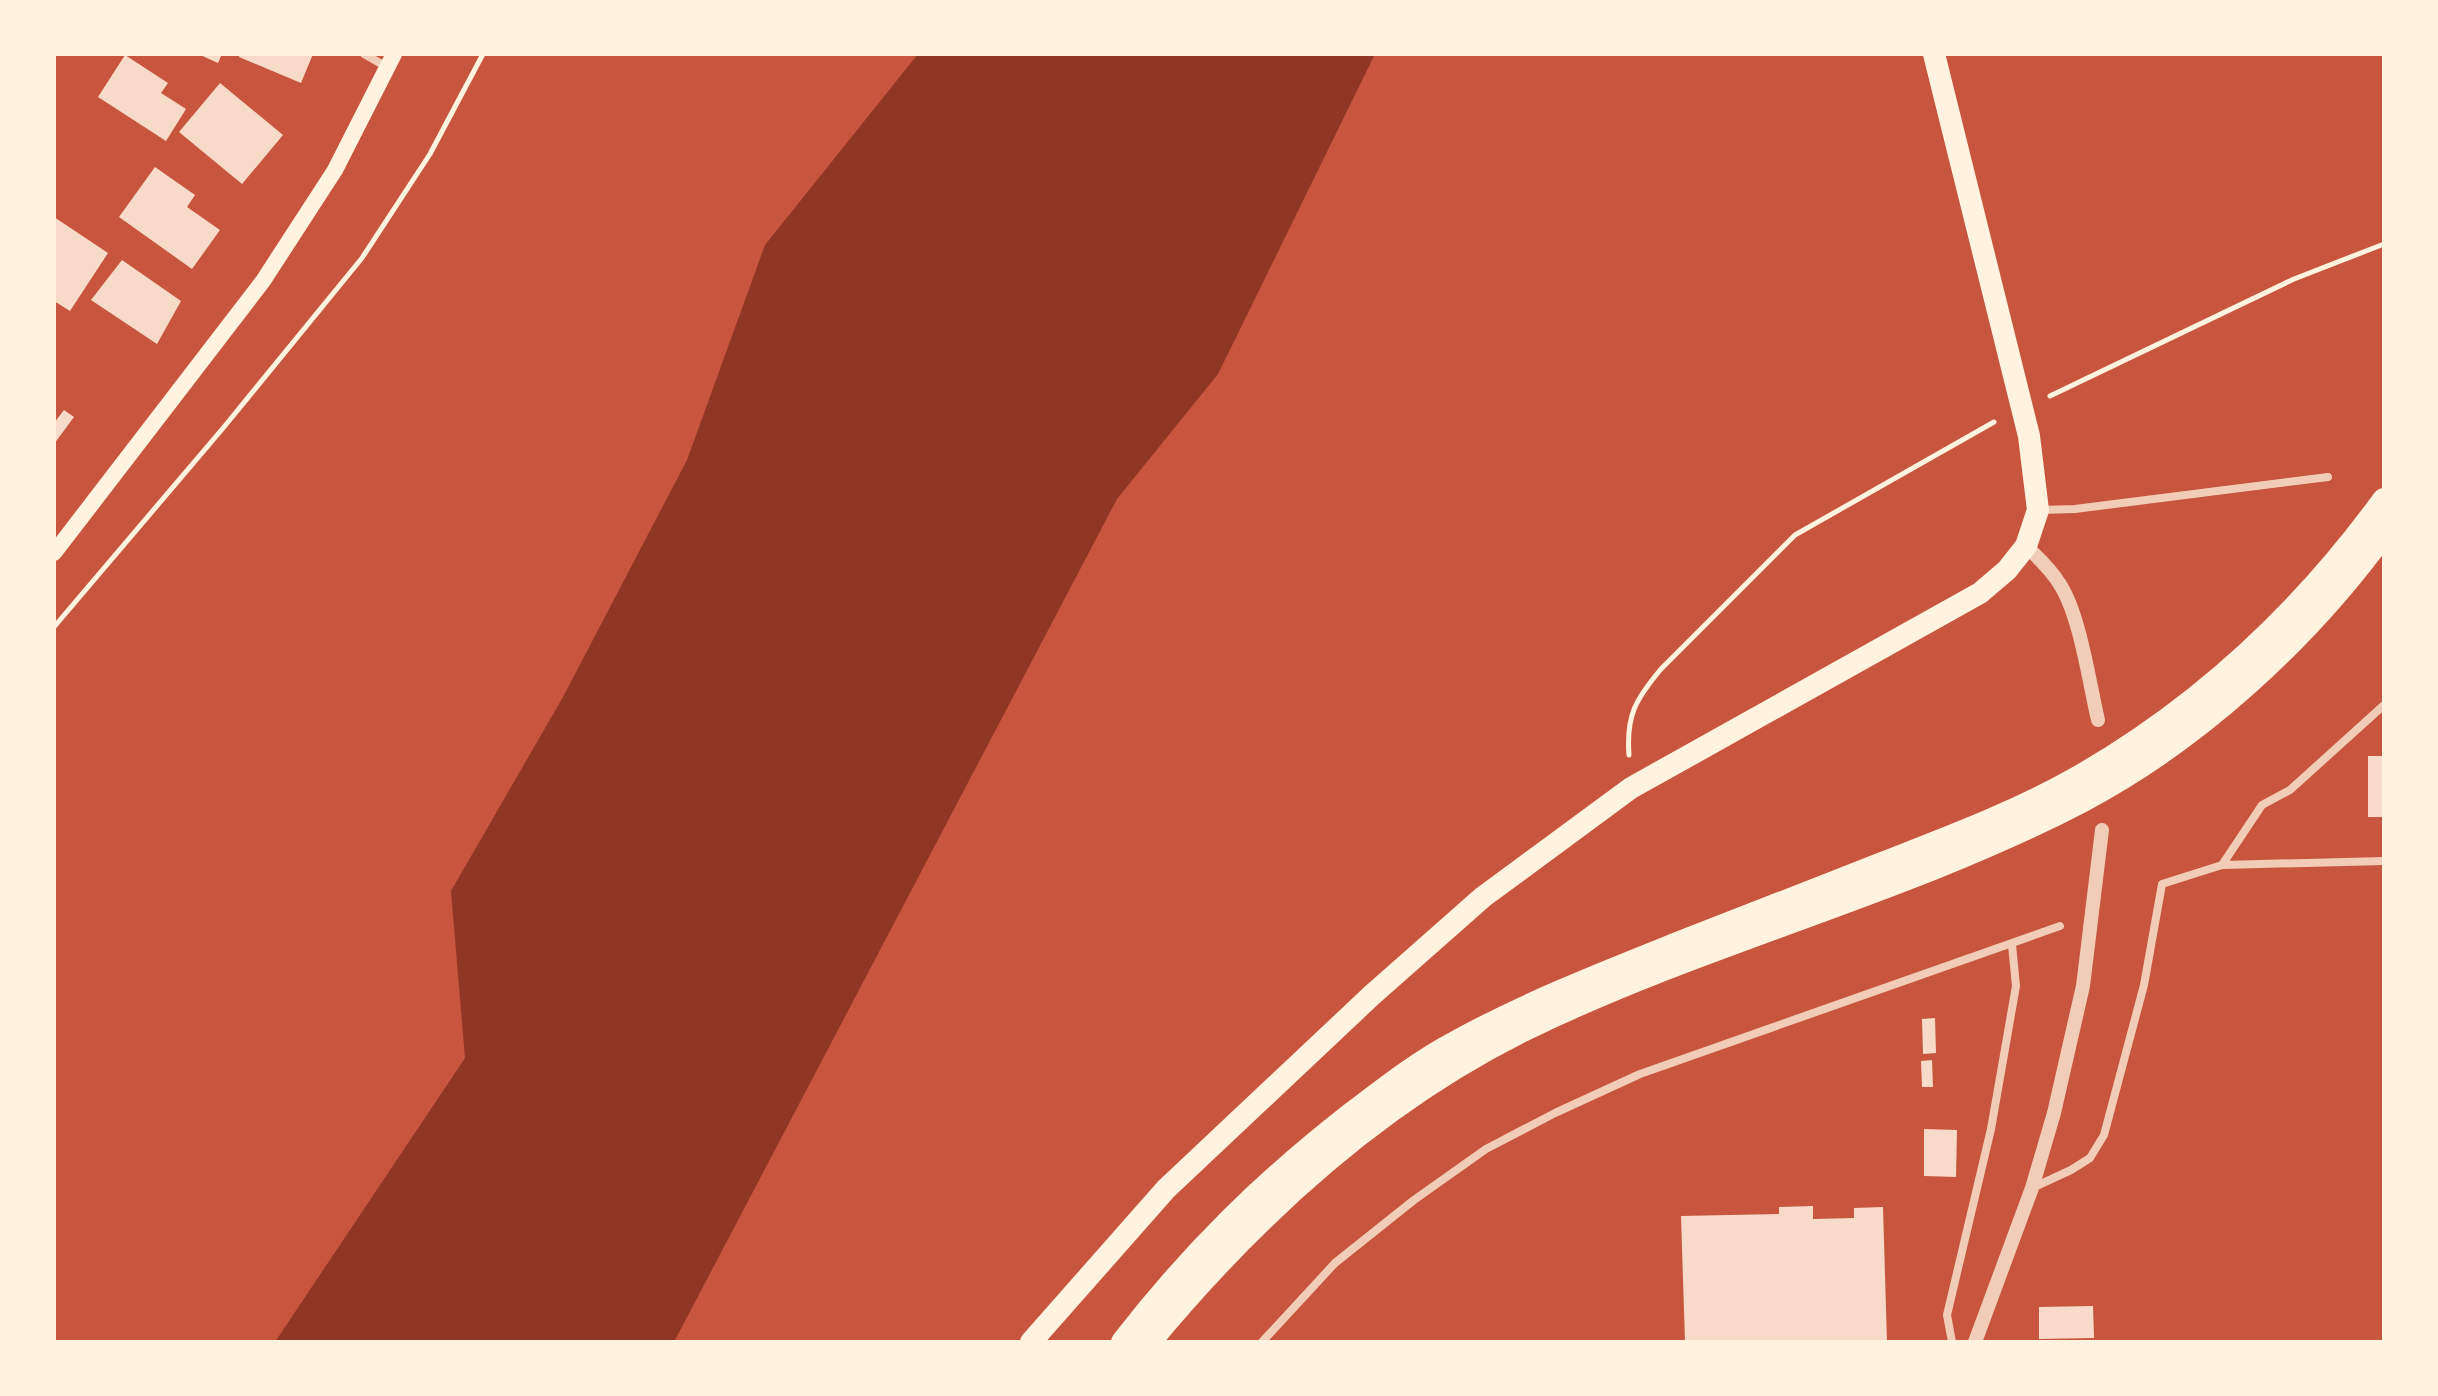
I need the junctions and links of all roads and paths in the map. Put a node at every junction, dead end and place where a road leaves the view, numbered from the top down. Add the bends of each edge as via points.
1 (364, 54) edge
2 (483, 54) edge
3 (1934, 54) edge
4 (390, 60) edge
5 (2384, 244) edge
6 (2043, 399) dead end
7 (2001, 419) dead end
8 (2328, 477) dead end
9 (2384, 500) edge
10 (2038, 510) junction
11 (2384, 533) edge
12 (2026, 546) junction
13 (54, 553) edge
14 (54, 627) edge
15 (2384, 705) edge
16 (2098, 720) dead end
17 (1631, 788) junction
18 (2102, 830) dead end
19 (2384, 861) edge
20 (2222, 865) junction
21 (2060, 926) dead end
22 (2012, 945) junction
23 (2032, 1188) junction
24 (1031, 1342) edge
25 (1123, 1342) edge
26 (1149, 1342) edge
27 (1262, 1342) edge
28 (1952, 1342) edge
29 (1975, 1342) edge

1 - 4 street
2 - 14 path via 430,154 362,258
3 - 10 highway via 2029,436
4 - 13 main road via 335,170 263,281
5 - 6 path via 2294,279
7 - 17 path via 1795,535 1642,692 1628,732
8 - 10 street
9 - 25 highway via 2286,619 2237,664 2133,744 2074,780 1950,838 1521,1008 1385,1088 1231,1217
10 - 12 highway
11 - 26 highway via 2300,633 2252,679 2192,728 2084,799 1959,856 1596,997 1527,1028 1395,1106 1246,1232
12 - 16 street via 2062,586
12 - 17 highway via 1980,593
15 - 20 street via 2290,790 2262,805
17 - 24 highway via 1483,897 1372,995 1166,1189
18 - 23 street via 2083,986
19 - 20 street
20 - 23 street via 2162,884 2144,985 2104,1135 2090,1158
21 - 22 street
22 - 27 street via 1640,1074 1486,1149 1335,1263
22 - 28 street via 2016,986 1991,1129 1947,1315
23 - 29 street

